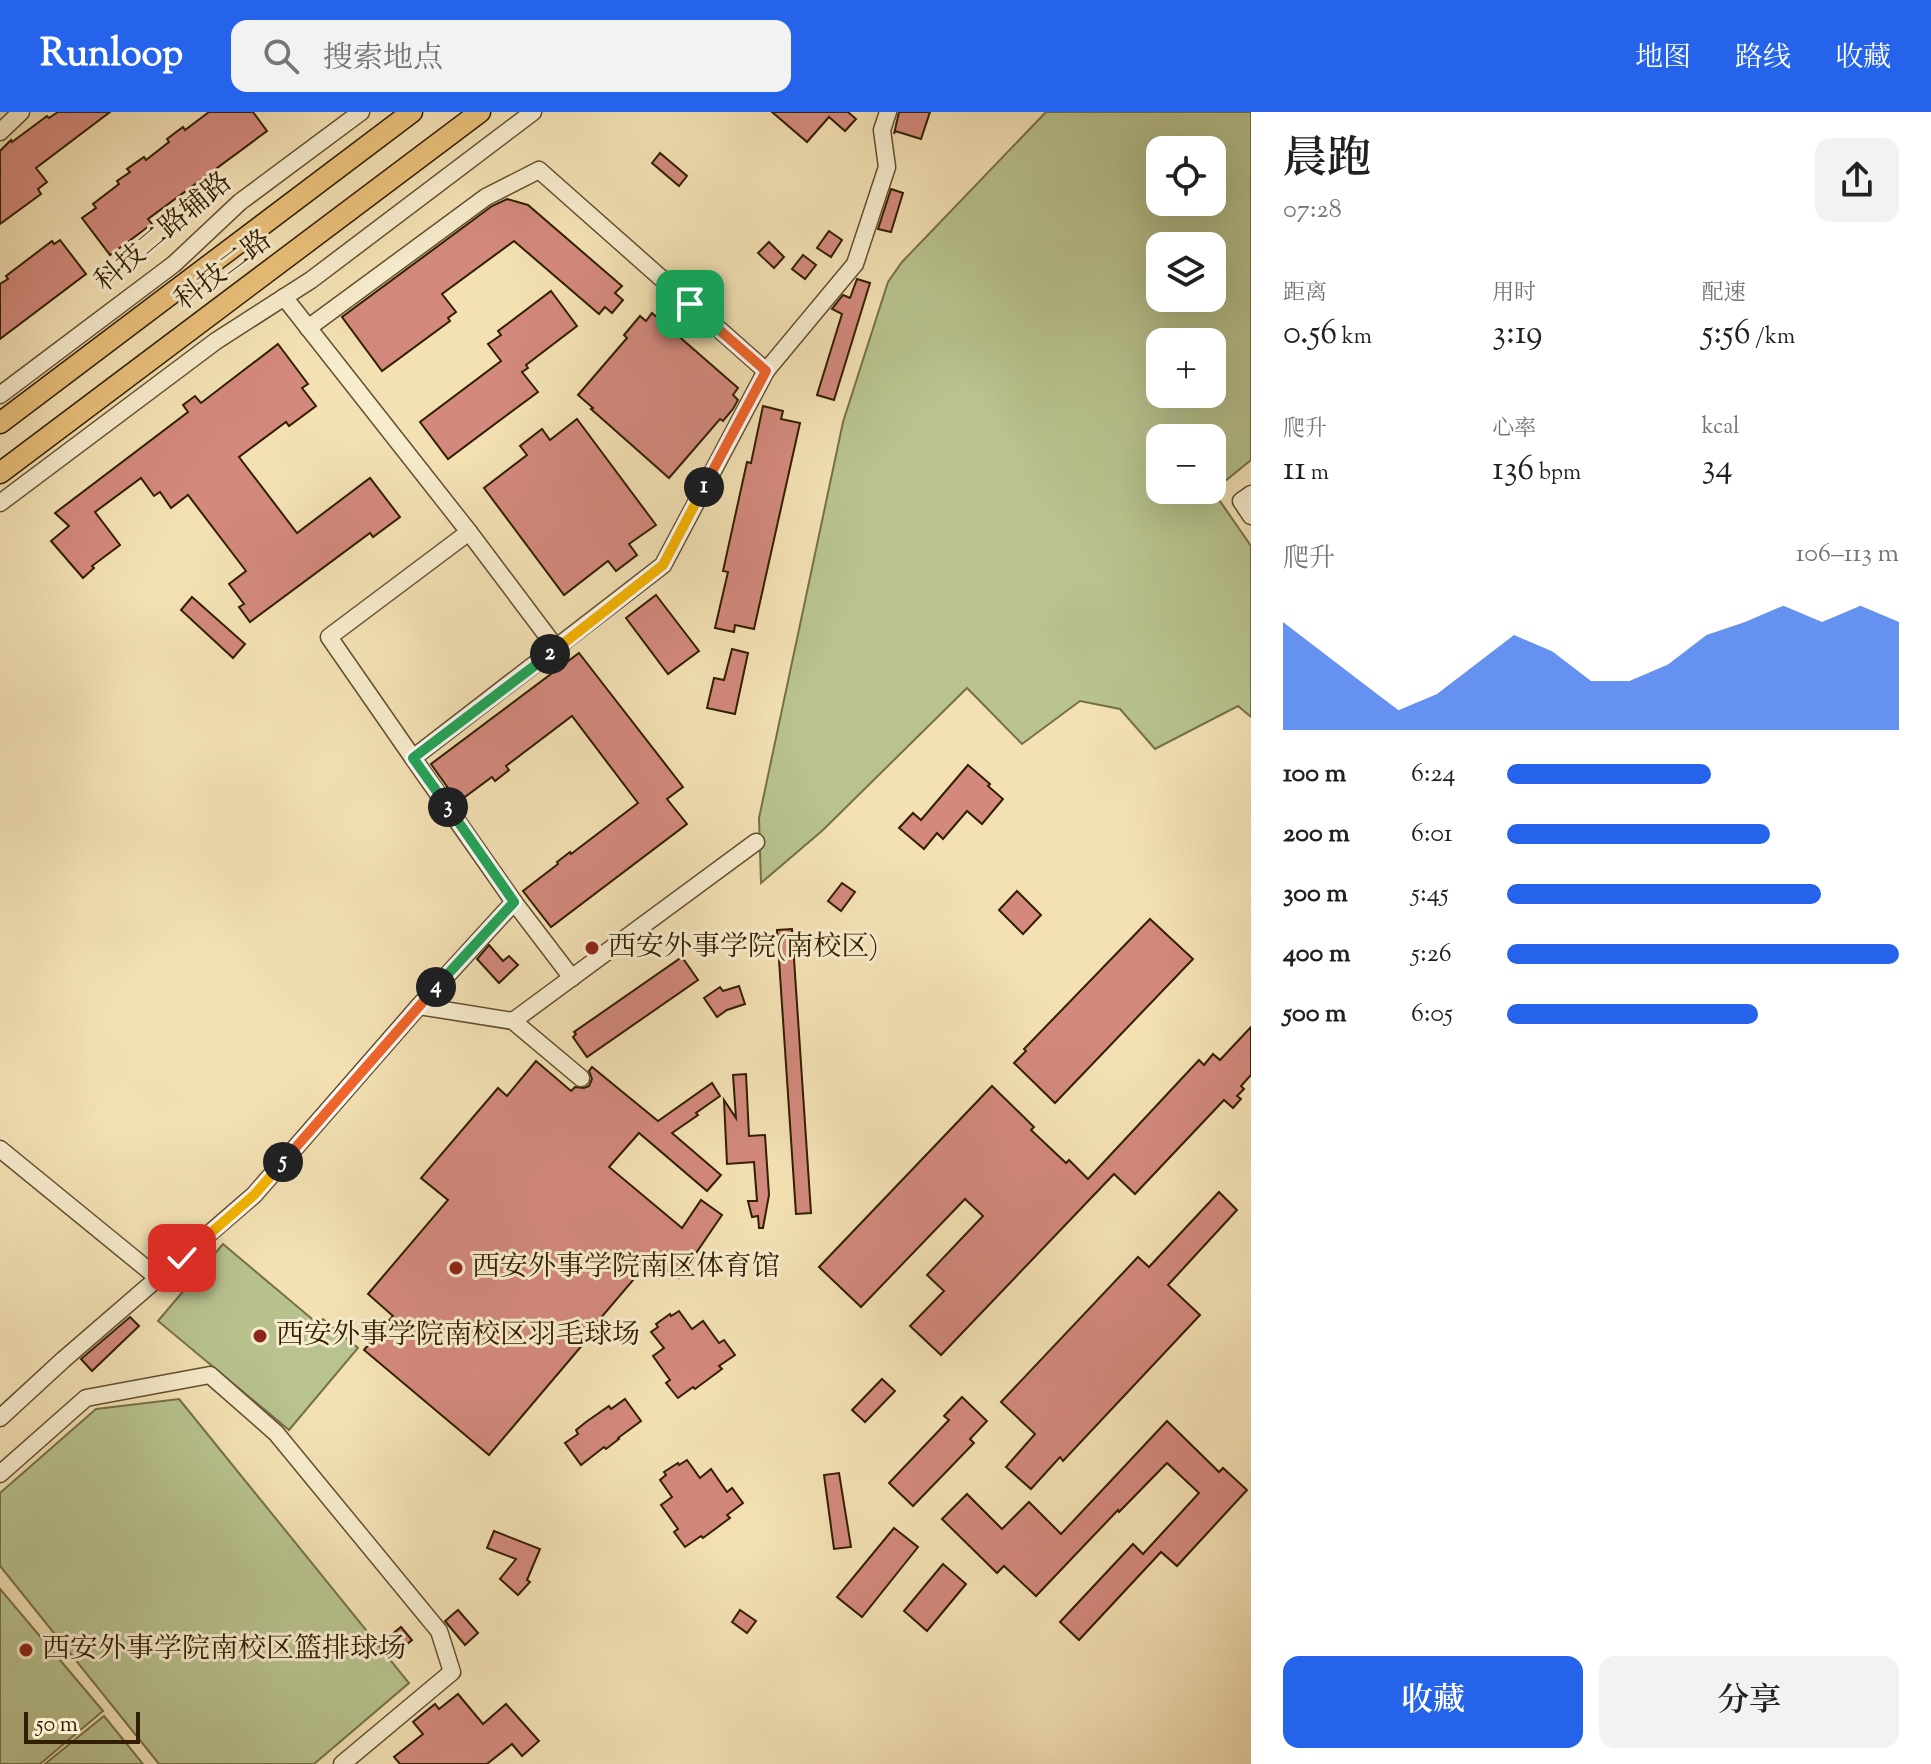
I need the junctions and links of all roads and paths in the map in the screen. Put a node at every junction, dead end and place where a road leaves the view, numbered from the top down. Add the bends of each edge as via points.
1 (21, 112) edge
2 (361, 112) edge
3 (412, 112) edge
4 (480, 112) edge
5 (533, 112) edge
6 (888, 112) edge
7 (0, 132) edge
8 (284, 297) junction
9 (308, 328) junction
10 (766, 371) junction
11 (0, 395) edge
12 (0, 423) edge
13 (0, 473) edge
14 (1251, 494) edge
15 (0, 503) edge
16 (1251, 516) edge
17 (469, 532) junction
18 (557, 649) junction
19 (413, 758) junction
20 (756, 842) dead end
21 (514, 902) junction
22 (572, 978) junction
23 (419, 1006) junction
24 (513, 1021) junction
25 (581, 1078) dead end
26 (0, 1149) edge
27 (158, 1278) junction
28 (0, 1418) edge
29 (0, 1474) edge
30 (342, 1764) edge

1 - 7 street
2 - 11 street, 科技二路辅路 via 240,202 174,264
3 - 12 main road, 科技二路
4 - 13 main road, 科技二路
5 - 8 street
6 - 10 street via 882,130 887,167 855,264
8 - 9 street
8 - 15 street via 216,341
9 - 10 street via 486,197 539,170
9 - 17 street
10 - 18 street via 663,565
14 - 16 street via 1241,501
17 - 18 street
17 - 19 street via 329,637
18 - 19 street
19 - 21 street
20 - 22 street
21 - 22 street
21 - 23 street
22 - 24 street
23 - 24 street
23 - 27 street via 254,1195
24 - 25 street
26 - 27 street
27 - 28 street
29 - 30 street via 86,1398 210,1375 276,1433 439,1631 452,1672

